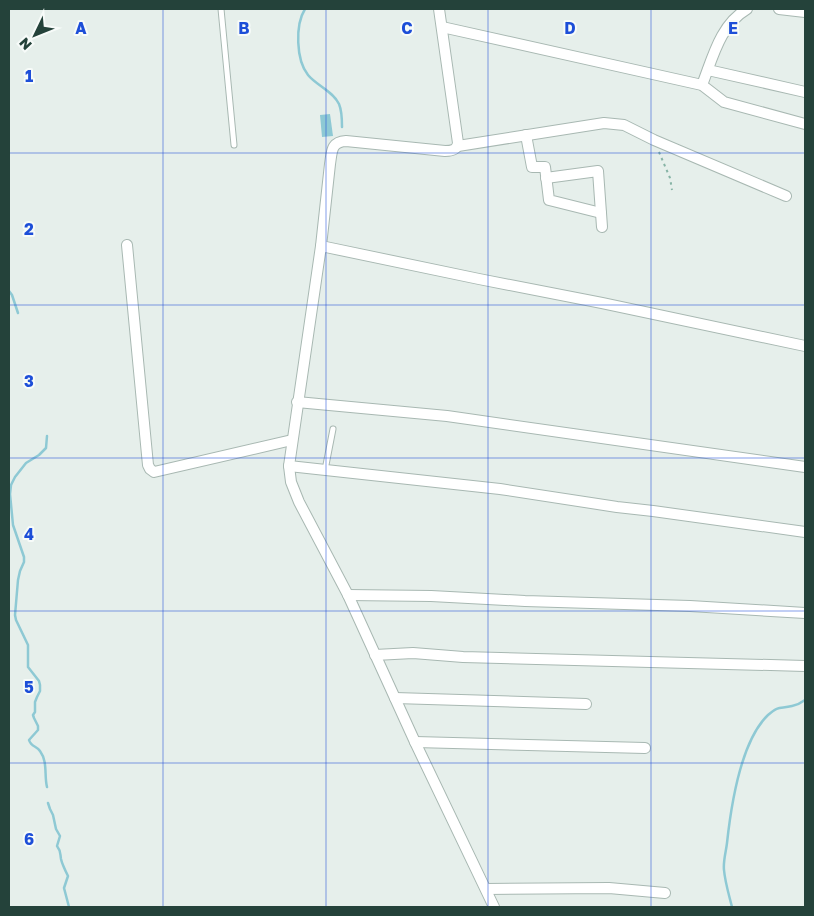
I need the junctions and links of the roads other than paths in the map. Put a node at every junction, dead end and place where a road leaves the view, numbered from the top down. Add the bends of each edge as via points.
1 (221, 9) edge
2 (439, 9) edge
3 (747, 9) edge
4 (779, 9) edge
5 (805, 12) edge
6 (442, 27) junction
7 (708, 70) junction
8 (702, 85) junction
9 (805, 92) edge
10 (805, 124) edge
11 (526, 136) junction
12 (234, 144) dead end
13 (458, 146) junction
14 (546, 178) junction
15 (786, 196) dead end
16 (601, 214) junction
17 (602, 227) dead end
18 (127, 245) dead end
19 (321, 246) junction
20 (805, 346) edge
21 (297, 402) junction
22 (332, 429) dead end
23 (292, 440) junction
24 (289, 466) junction
25 (805, 467) edge
26 (325, 470) junction
27 (805, 532) edge
28 (348, 595) junction
29 (805, 613) edge
30 (375, 654) junction
31 (805, 666) edge
32 (396, 698) junction
33 (586, 704) dead end
34 (415, 742) junction
35 (645, 748) dead end
36 (486, 889) junction
37 (664, 893) dead end
38 (494, 907) edge

1 - 12 lane
2 - 6 street
3 - 7 street via 725,31
4 - 5 street
6 - 8 street
6 - 13 street
7 - 8 street
7 - 9 street
8 - 10 street via 724,102
11 - 13 street
11 - 14 street via 532,167 545,167
11 - 15 street via 604,123 624,125
13 - 19 street via 445,151 346,141 336,143 330,164
14 - 16 street via 549,200
14 - 16 street via 598,171
16 - 17 street
18 - 23 street via 150,469 154,472
19 - 20 street
19 - 21 street
21 - 23 street
21 - 25 street via 447,416
22 - 26 lane
23 - 24 street
24 - 26 street
24 - 28 street via 299,502
26 - 27 street via 500,489
28 - 29 street
28 - 30 street
30 - 31 street
30 - 32 street
32 - 33 street
32 - 34 street
34 - 35 street
34 - 36 street
36 - 37 street via 609,888
36 - 38 street

